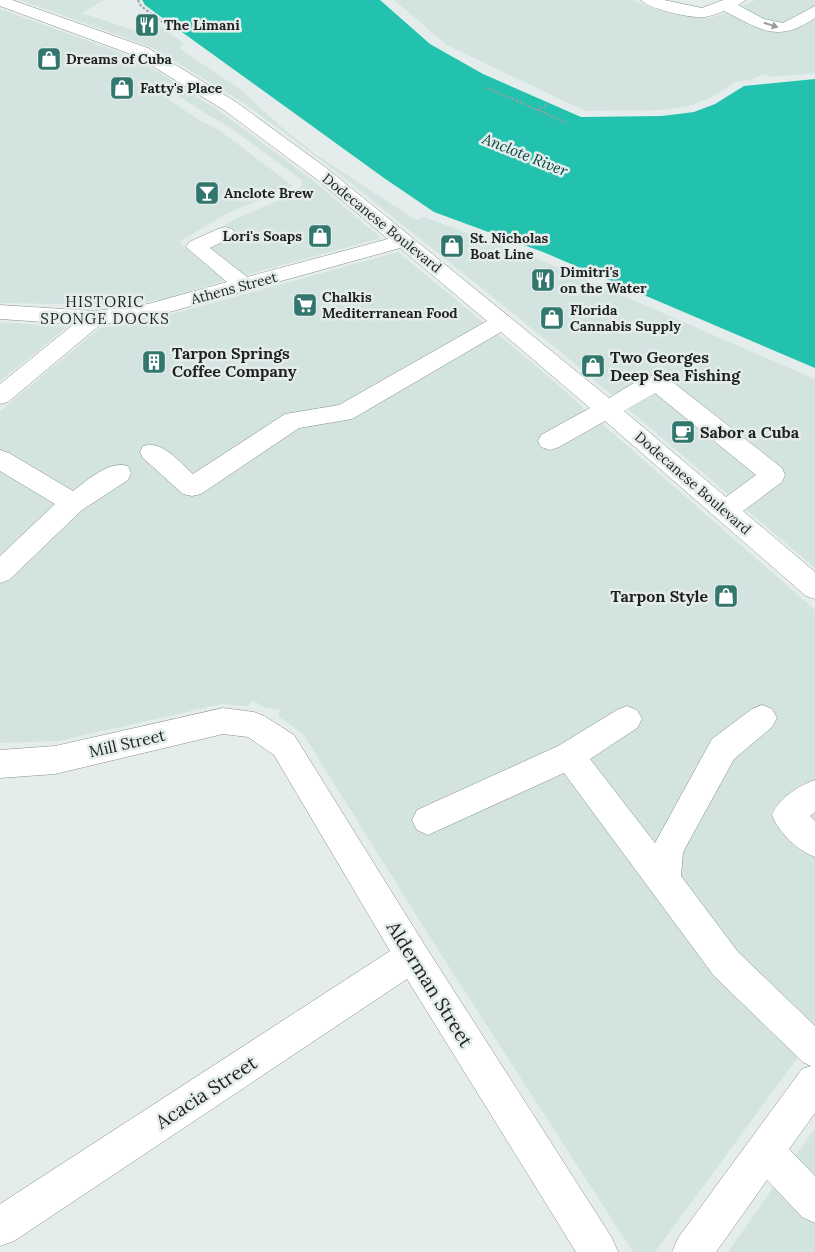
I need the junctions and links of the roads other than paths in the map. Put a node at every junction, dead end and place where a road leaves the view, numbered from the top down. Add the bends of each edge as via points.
1 (0, 0) edge
2 (649, 0) edge
3 (732, 3) edge
4 (815, 11) edge
5 (225, 232) dead end
6 (403, 241) junction
7 (243, 285) junction
8 (0, 312) edge
9 (96, 318) junction
10 (502, 322) junction
11 (0, 396) edge
12 (607, 409) junction
13 (550, 441) dead end
14 (152, 452) dead end
15 (0, 459) edge
16 (119, 473) dead end
17 (73, 503) junction
18 (725, 511) junction
19 (0, 572) edge
20 (815, 588) edge
21 (762, 718) dead end
22 (627, 719) dead end
23 (254, 725) joint
24 (569, 756) junction
25 (0, 764) edge
26 (815, 794) edge
27 (428, 820) dead end
28 (815, 842) edge
29 (664, 880) junction
30 (412, 956) junction
31 (815, 1050) edge
32 (815, 1082) edge
33 (765, 1151) junction
34 (815, 1204) edge
35 (0, 1227) edge
36 (598, 1252) edge
37 (692, 1252) edge

1 - 6 street, Dodecanese Boulevard via 142,52 178,73 230,106 322,174
2 - 3 street via 703,13
3 -> 4 street via 769,26 781,28 791,26
5 - 7 street via 196,247
6 - 7 street, Athens Street
6 - 10 street, Dodecanese Boulevard
7 - 9 street, Athens Street via 148,311
8 - 9 street, Athens Street
9 - 11 street
10 - 12 street, Dodecanese Boulevard
10 - 14 street via 344,413 292,420 192,487
12 - 13 street
12 - 18 street, Dodecanese Boulevard
12 - 18 street via 658,382 773,475
15 - 17 street
16 - 17 street
17 - 19 street
18 - 20 street, Dodecanese Boulevard
21 - 29 street via 723,749 668,849
22 - 24 street
23 - 25 street, Mill Street via 223,721 55,760
23 - 30 street, Alderman Street via 284,745
24 - 27 street
24 - 29 street
26 - 28 street via 788,815
29 - 31 street via 726,964
30 - 35 street, Acacia Street
30 - 36 street, Alderman Street
32 - 33 street
33 - 34 street
33 - 37 street

